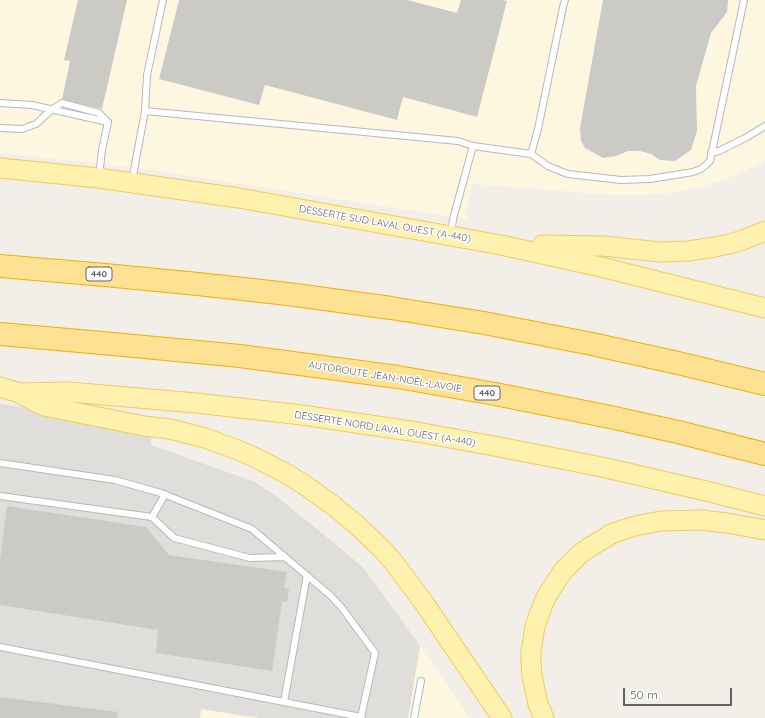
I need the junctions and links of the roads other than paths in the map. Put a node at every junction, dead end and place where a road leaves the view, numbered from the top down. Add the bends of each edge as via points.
1 (163, 0) edge
2 (565, 0) edge
3 (744, 0) edge
4 (0, 103) edge
5 (52, 110) junction
6 (145, 111) junction
7 (765, 126) edge
8 (0, 128) edge
9 (473, 146) junction
10 (711, 153) junction
11 (531, 154) junction
12 (0, 168) edge
13 (98, 178) junction
14 (132, 182) junction
15 (765, 231) edge
16 (451, 236) junction
17 (501, 245) junction
18 (0, 266) edge
19 (765, 308) edge
20 (0, 334) edge
21 (59, 339) junction
22 (0, 341) edge
23 (765, 384) edge
24 (0, 387) edge
25 (20, 393) junction
26 (765, 454) edge
27 (0, 463) edge
28 (166, 494) junction
29 (0, 496) edge
30 (765, 506) edge
31 (152, 517) junction
32 (765, 530) edge
33 (285, 557) junction
34 (307, 575) junction
35 (0, 647) edge
36 (421, 681) dead end
37 (284, 702) junction
38 (361, 717) edge
39 (414, 718) edge
40 (502, 718) edge
41 (544, 718) edge

1 - 6 lane via 148,75
2 - 11 lane
3 - 10 lane
4 - 5 lane via 32,105
5 - 8 lane via 36,124 22,129
5 - 13 lane via 108,122
6 - 9 lane via 458,141
6 - 14 lane
7 - 10 lane via 748,137
9 - 11 lane
9 - 16 lane via 453,219
10 - 11 lane via 710,161 693,172 650,179 621,180 568,174 548,166
12 - 13 main road, DESSERTE SUD LAVAL OUEST (A-440)
13 - 14 main road, DESSERTE SUD LAVAL OUEST (A-440)
14 - 16 main road, DESSERTE SUD LAVAL OUEST (A-440) via 253,200
15 - 17 main road via 715,248 674,252 603,246
16 - 17 main road, DESSERTE SUD LAVAL OUEST (A-440)
17 - 19 main road, DESSERTE SUD LAVAL OUEST (A-440) via 640,276
18 - 23 highway, 440 via 198,284 391,308 592,344
20 - 21 highway, AUTOROUTE JEAN-NOËL-LAVOIE / 440
21 - 22 highway
21 - 26 highway, AUTOROUTE JEAN-NOËL-LAVOIE / 440 via 240,356 398,377 610,417
24 - 25 main road, DESSERTE NORD LAVAL OUEST (A-440)
25 - 30 main road, DESSERTE NORD LAVAL OUEST (A-440) via 69,392 128,396 342,421 573,461
25 - 40 main road via 44,406 170,429 205,438 254,457 306,486 359,527 395,564
27 - 28 lane via 115,480
28 - 31 lane
28 - 33 lane via 252,529
29 - 31 lane
31 - 33 lane via 174,538 250,558
32 - 41 main road via 701,520 661,521 614,533 580,554 563,571 549,592 535,626 531,652 532,676
33 - 34 lane
34 - 37 lane
34 - 38 lane via 342,608 375,653
35 - 37 lane
36 - 39 lane
37 - 38 lane

